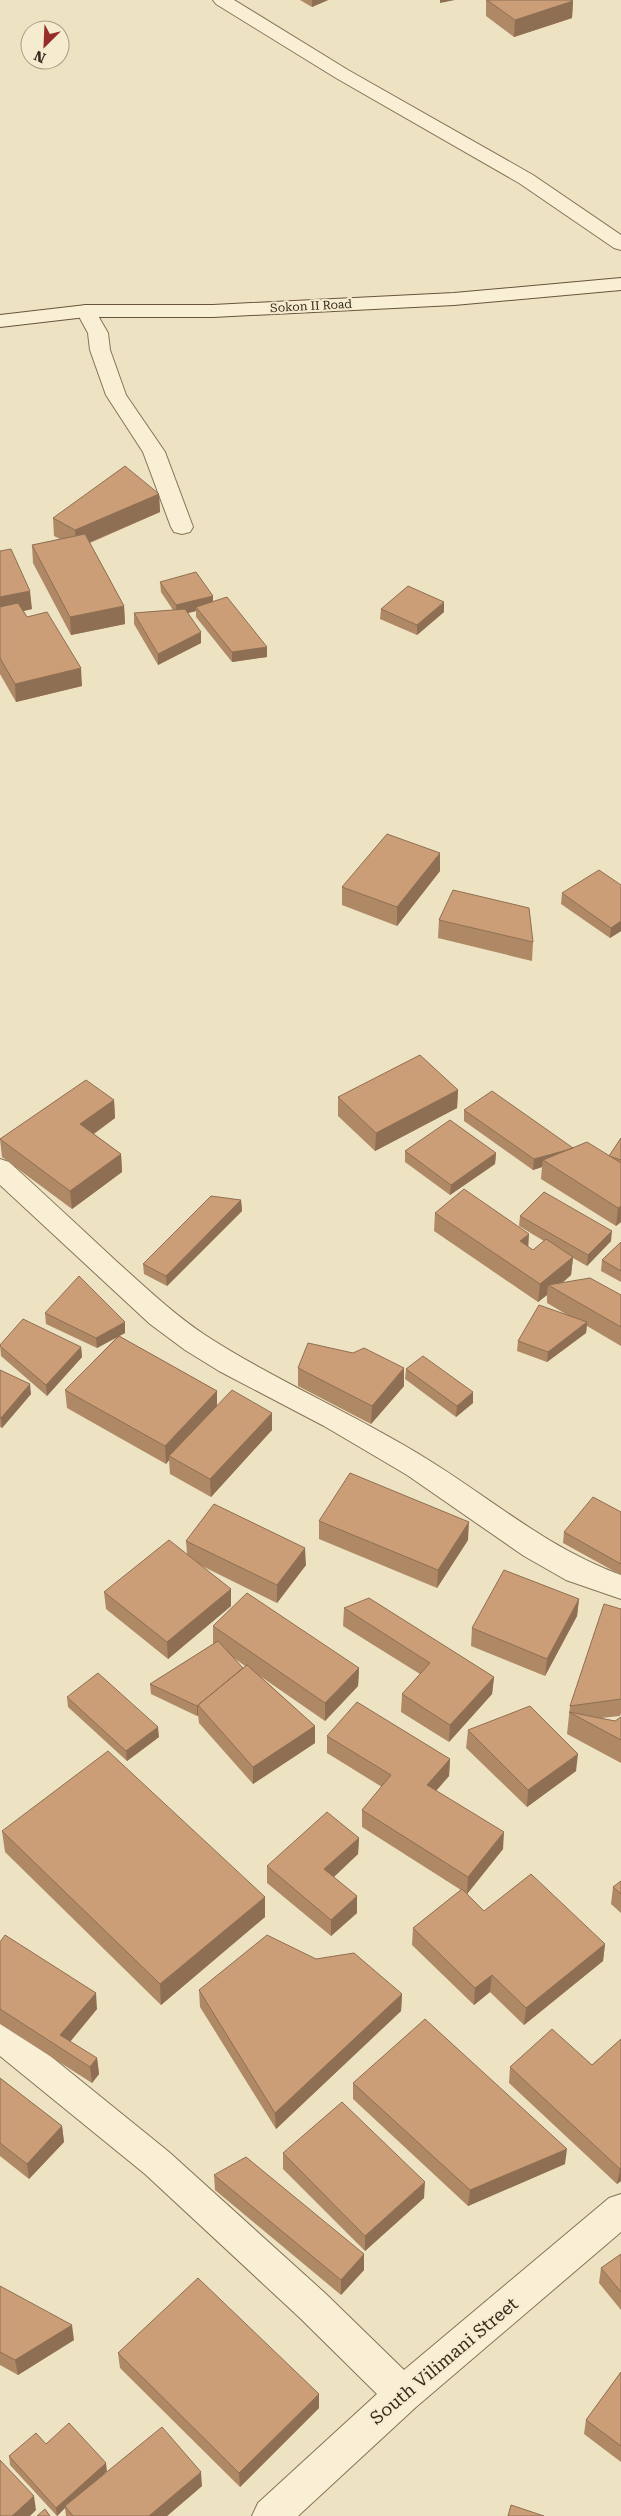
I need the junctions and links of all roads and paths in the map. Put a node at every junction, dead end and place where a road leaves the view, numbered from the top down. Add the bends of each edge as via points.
1 (222, 0) edge
2 (621, 244) edge
3 (621, 284) edge
4 (86, 311) junction
5 (0, 321) edge
6 (182, 528) dead end
7 (0, 1169) edge
8 (621, 1587) edge
9 (0, 2036) edge
10 (621, 2210) edge
11 (403, 2394) junction
12 (271, 2516) edge

1 - 2 street via 526,179
3 - 4 street, Sokon II Road via 347,305 213,311
4 - 5 street, Sokon II Road
4 - 6 street via 98,334 100,350 116,394 154,452
7 - 8 street via 160,1317 195,1342 417,1467 577,1571
9 - 11 street via 157,2163 313,2306
10 - 11 street, South Vilimani Street
11 - 12 street, South Vilimani Street

